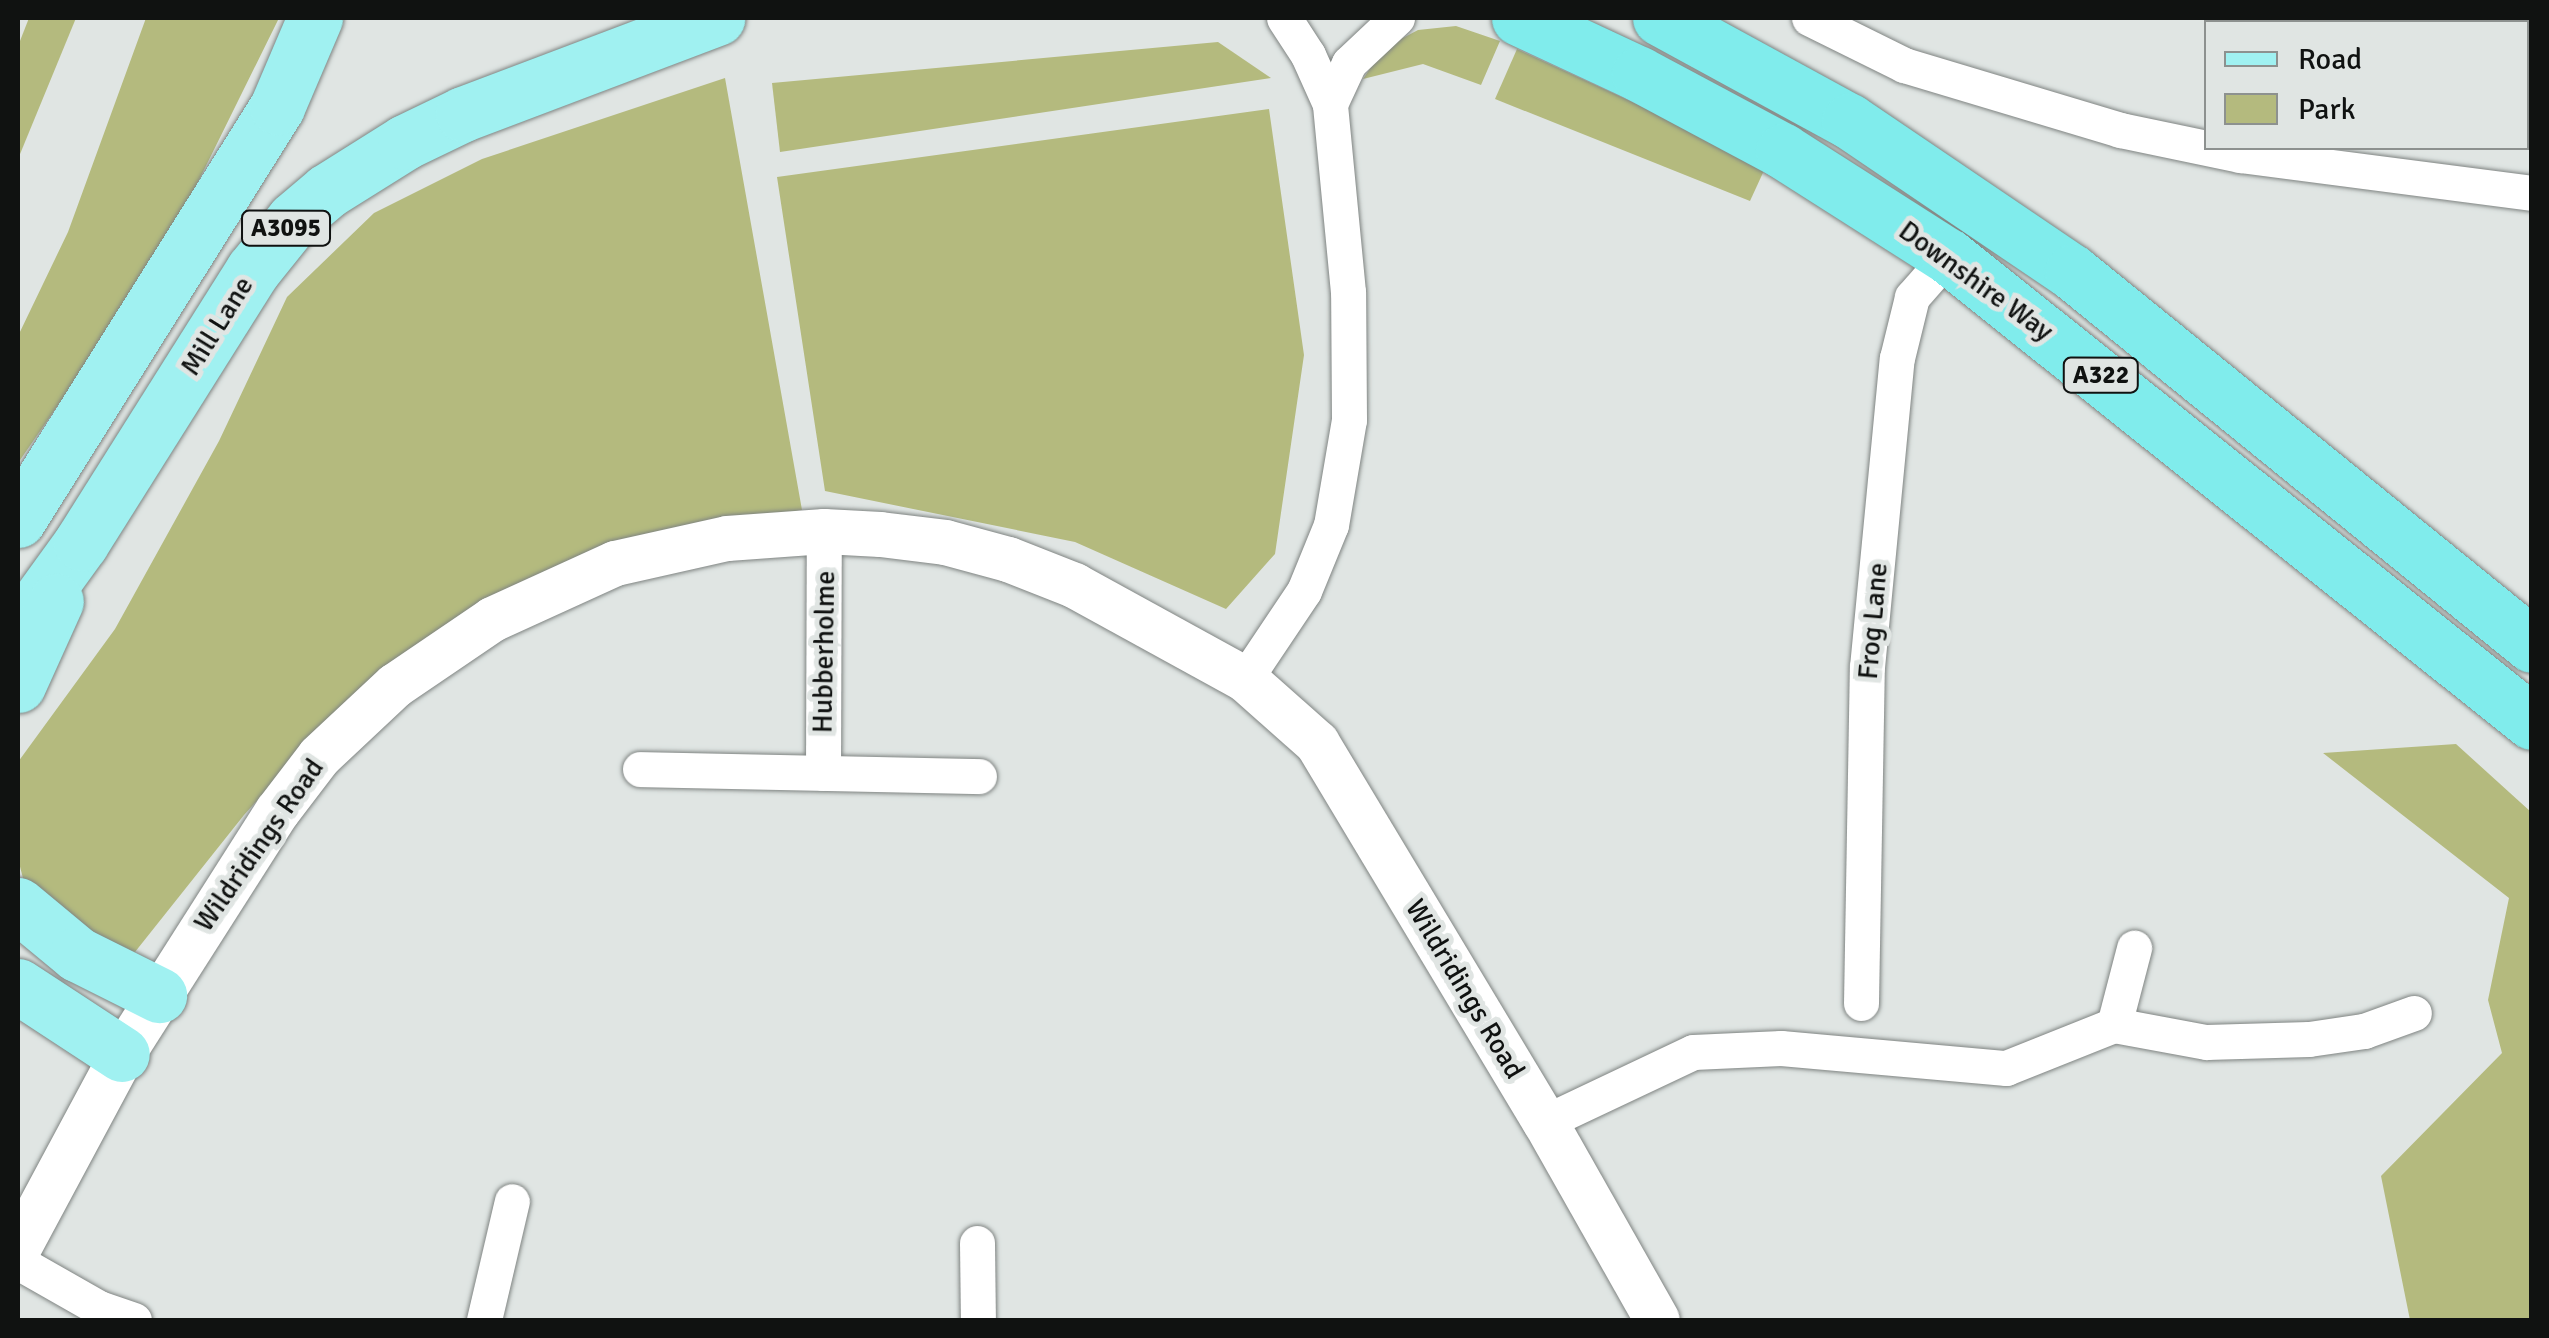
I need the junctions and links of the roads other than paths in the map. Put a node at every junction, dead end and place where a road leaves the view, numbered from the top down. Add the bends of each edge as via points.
1 (315, 18) edge
2 (717, 18) edge
3 (1284, 18) edge
4 (1397, 18) edge
5 (1518, 18) edge
6 (1660, 18) edge
7 (1809, 18) edge
8 (1330, 104) junction
9 (2204, 148) edge
10 (2216, 150) edge
11 (2532, 193) edge
12 (1948, 256) junction
13 (18, 520) edge
14 (824, 532) junction
15 (81, 543) junction
16 (18, 630) edge
17 (2532, 645) edge
18 (1246, 679) junction
19 (18, 685) edge
20 (2532, 722) edge
21 (640, 769) dead end
22 (823, 774) junction
23 (979, 776) dead end
24 (18, 906) edge
25 (2134, 948) dead end
26 (18, 986) edge
27 (159, 994) junction
28 (1861, 1003) dead end
29 (2414, 1013) dead end
30 (2114, 1025) junction
31 (122, 1054) junction
32 (1545, 1122) junction
33 (512, 1201) dead end
34 (976, 1244) dead end
35 (18, 1248) edge
36 (18, 1262) edge
37 (134, 1320) edge
38 (484, 1320) edge
39 (978, 1320) edge
40 (1657, 1320) edge

1 - 13 main road, A3095 via 276,107
2 - 15 main road, Mill Lane / A3095 via 463,114 326,191 253,270
3 - 8 street
4 - 8 street via 1349,63
5 - 12 highway, Downshire Way / A322 via 1796,158
6 - 17 highway, A322 via 1848,121 2072,272
7 - 9 street via 1904,66 2120,130
8 - 18 street via 1348,292 1348,420 1340,486 1304,591
10 - 11 street
12 - 20 highway, Downshire Way / A322
12 - 28 street, Frog Lane via 1912,296 1897,358 1868,667
14 - 18 street, Wildridings Road via 945,542 1008,559 1127,610
14 - 22 street, Hubberholme
14 - 27 street, Wildridings Road via 727,538 615,563 492,619 436,653 319,756
15 - 16 main road, Mill Lane / A3095
15 - 19 main road
18 - 32 street, Wildridings Road via 1317,743
21 - 22 street, Hubberholme
22 - 23 street, Hubberholme
24 - 27 main road via 76,954
25 - 30 street
26 - 31 main road
27 - 31 street, Wildridings Road
29 - 30 street via 2364,1031 2309,1039 2206,1042
30 - 32 street via 2006,1068 1781,1048 1692,1052
31 - 35 street, Wildridings Road
32 - 40 street, Wildridings Road
33 - 38 street
34 - 39 street
36 - 37 street

